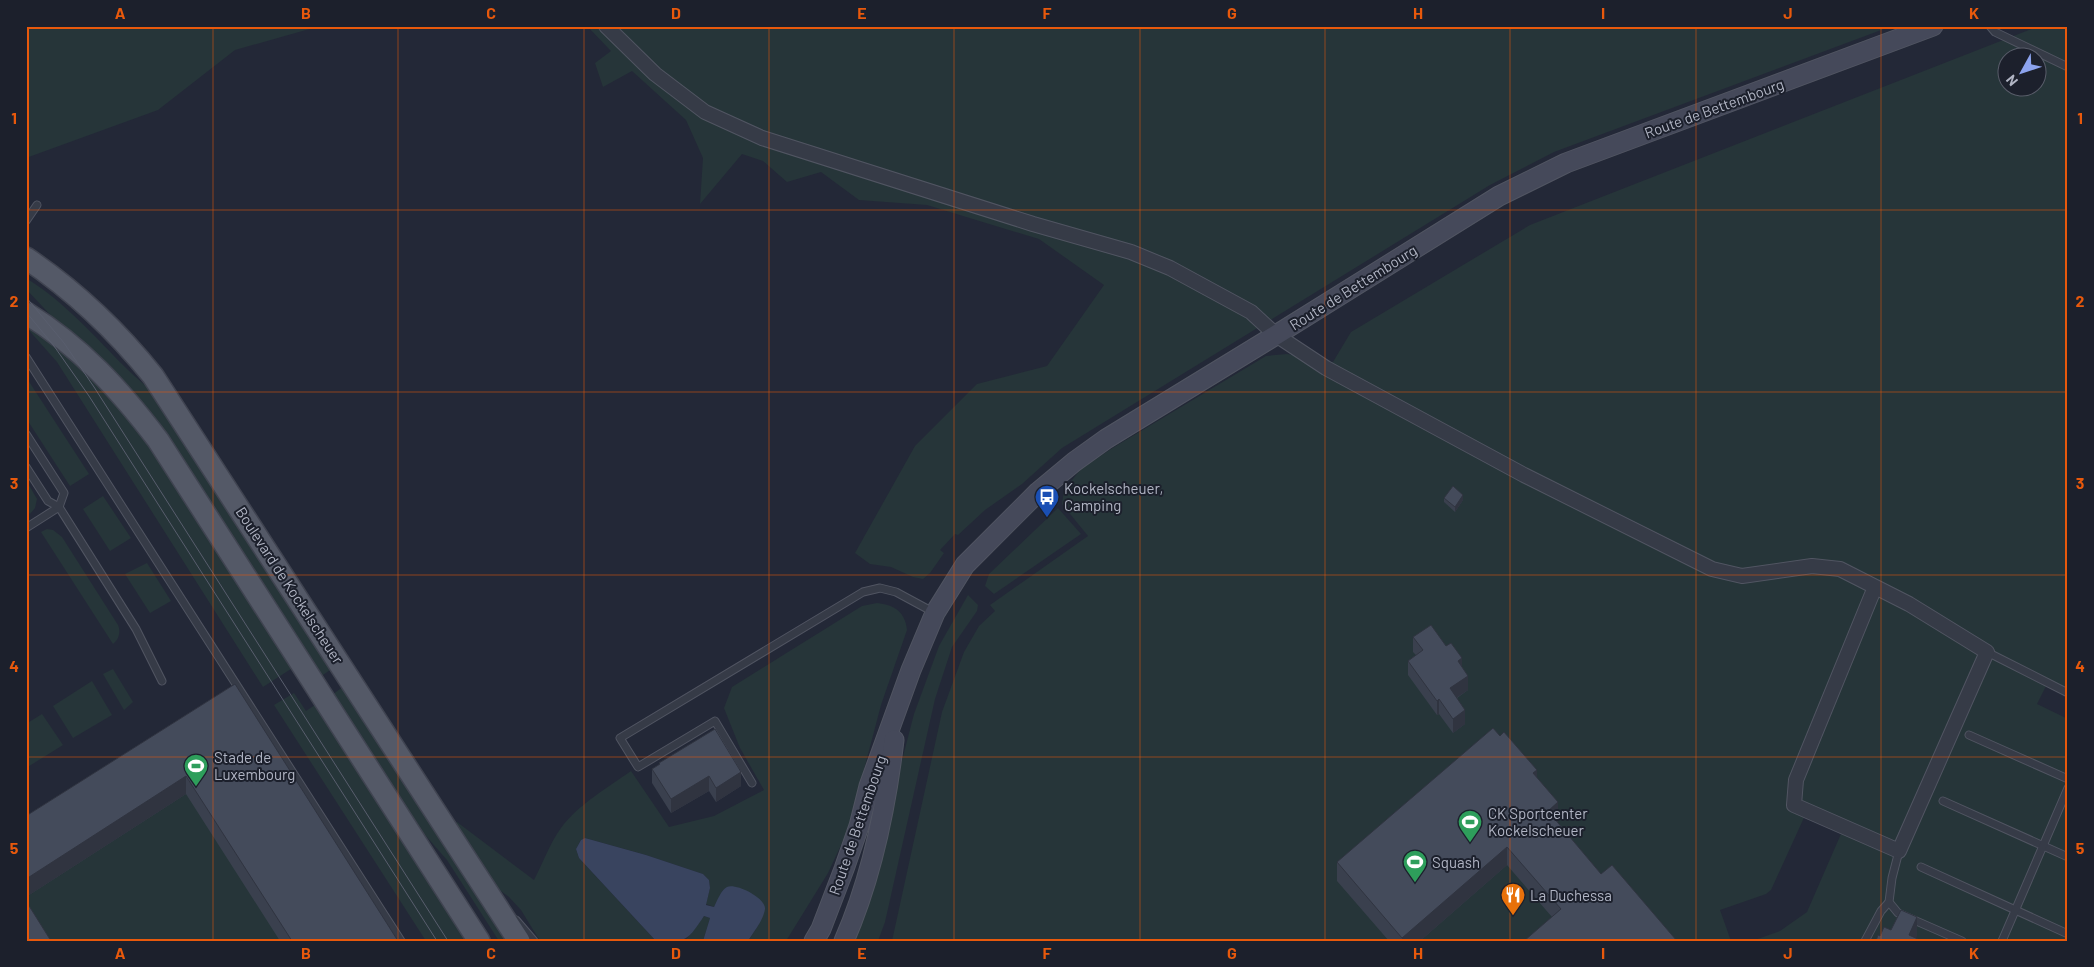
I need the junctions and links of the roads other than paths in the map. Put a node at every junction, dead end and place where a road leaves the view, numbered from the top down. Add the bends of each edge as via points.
1 (606, 26) edge
2 (1934, 26) edge
3 (1990, 26) edge
4 (2068, 67) edge
5 (36, 205) dead end
6 (26, 221) edge
7 (26, 258) edge
8 (26, 313) edge
9 (1276, 335) junction
10 (26, 357) edge
11 (26, 434) edge
12 (26, 467) edge
13 (59, 507) junction
14 (26, 528) edge
15 (1875, 587) junction
16 (935, 613) junction
17 (1987, 652) junction
18 (162, 681) dead end
19 (2068, 693) edge
20 (898, 709) junction
21 (1969, 735) dead end
22 (2068, 779) edge
23 (752, 783) dead end
24 (2068, 788) edge
25 (1943, 800) dead end
26 (2043, 846) junction
27 (1899, 851) junction
28 (2068, 857) edge
29 (1921, 866) dead end
30 (480, 880) junction
31 (1889, 902) junction
32 (2016, 910) junction
33 (2068, 934) edge
34 (401, 941) edge
35 (479, 941) edge
36 (520, 941) edge
37 (534, 941) edge
38 (814, 941) edge
39 (844, 941) edge
40 (1865, 941) edge
41 (1962, 941) edge
42 (2002, 941) edge

1 - 9 street via 655,74 705,112 762,138 1132,252 1170,268 1251,312
2 - 9 main road, Route de Bettembourg via 1566,163 1498,196
3 - 4 lane via 1995,32
5 - 6 lane
7 - 30 main road, Boulevard de Kockelscheuer via 94,311 125,341 153,376
8 - 35 main road via 91,362 126,398 158,440
9 - 15 street via 1326,368 1507,466 1712,569 1742,576 1812,566 1840,569
9 - 16 main road, Route de Bettembourg via 1074,462 1038,492 965,565
10 - 34 lane
11 - 13 lane via 64,493
12 - 13 lane via 48,501
13 - 14 lane
13 - 18 lane via 136,629
15 - 17 street
15 - 27 street via 1796,780 1794,805
16 - 20 main road, Route de Bettembourg
16 - 23 lane via 896,592 880,588 864,592 620,738 638,767 714,721
17 - 19 lane
17 - 27 street
20 - 38 main road, Route de Bettembourg via 869,786 844,870
20 - 39 main road, Route de Bettembourg via 880,831 857,912
21 - 22 lane
24 - 26 lane
25 - 26 lane
26 - 28 lane
26 - 32 lane
27 - 31 lane
29 - 32 lane
30 - 36 main road, Boulevard de Kockelscheuer
30 - 37 lane
31 - 40 lane
31 - 41 lane via 1898,913
32 - 33 lane
32 - 42 lane

